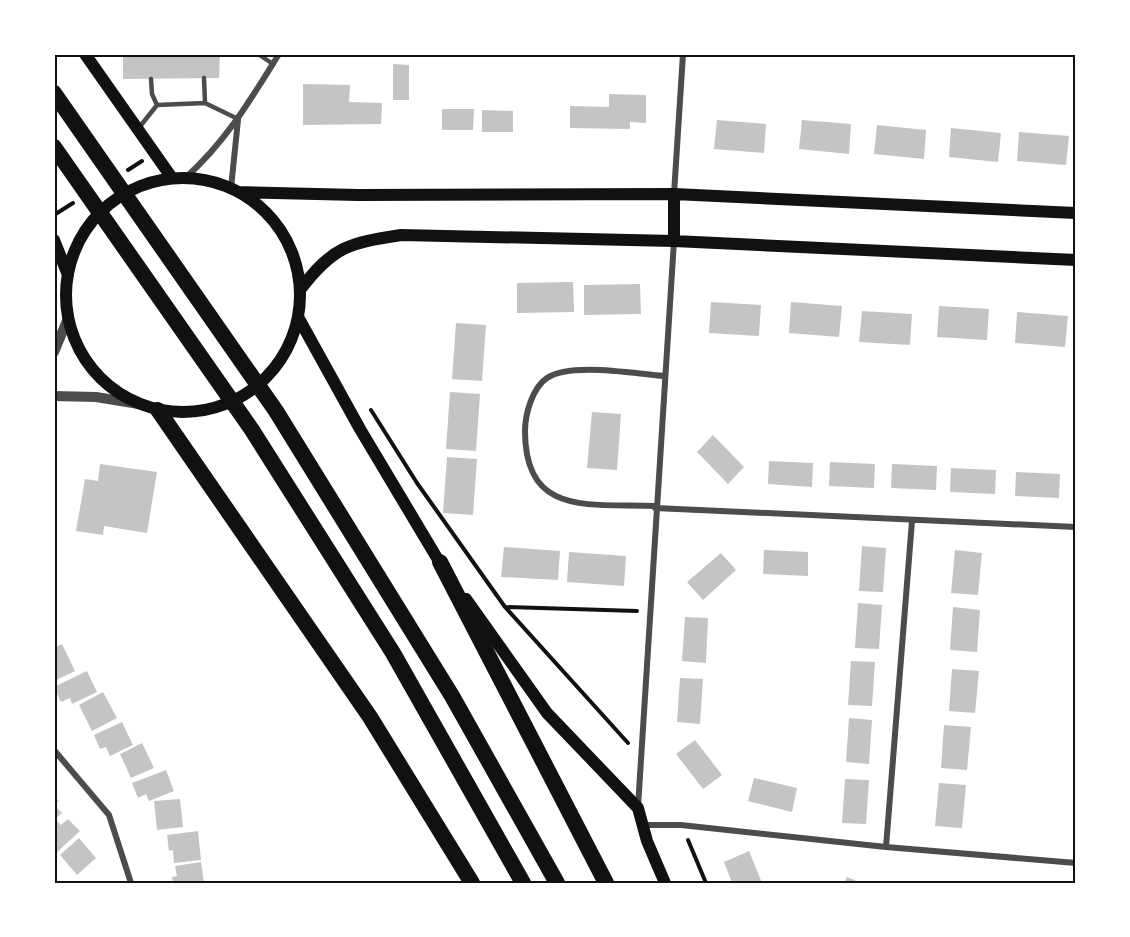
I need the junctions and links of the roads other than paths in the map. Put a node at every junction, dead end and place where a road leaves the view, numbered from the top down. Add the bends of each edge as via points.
1 (85, 54) edge
2 (258, 54) edge
3 (279, 54) edge
4 (683, 54) edge
5 (273, 64) junction
6 (204, 78) dead end
7 (151, 79) dead end
8 (54, 93) edge
9 (205, 103) junction
10 (157, 105) junction
11 (238, 119) junction
12 (138, 129) junction
13 (54, 147) edge
14 (172, 178) junction
15 (185, 178) junction
16 (235, 190) junction
17 (674, 194) junction
18 (1076, 213) edge
19 (54, 240) edge
20 (674, 241) junction
21 (1076, 260) edge
22 (68, 275) junction
23 (300, 290) junction
24 (69, 316) junction
25 (298, 317) junction
26 (54, 352) edge
27 (664, 376) junction
28 (54, 396) edge
29 (139, 404) junction
30 (158, 410) junction
31 (656, 507) junction
32 (912, 521) junction
33 (1076, 527) edge
34 (440, 562) junction
35 (54, 750) edge
36 (638, 808) junction
37 (643, 825) junction
38 (886, 847) junction
39 (1076, 863) edge
40 (131, 883) edge
41 (472, 883) edge
42 (523, 883) edge
43 (557, 883) edge
44 (606, 883) edge
45 (665, 883) edge

1 - 12 main road
2 - 5 lane
3 - 5 street
4 - 17 street
5 - 11 street
6 - 9 lane
7 - 10 lane
8 - 43 highway via 276,411 452,696
9 - 10 lane
9 - 11 lane
10 - 12 lane
11 - 15 street via 211,155
11 - 16 street
12 - 14 main road
13 - 42 highway via 252,430 393,653
14 - 15 main road
14 - 22 main road via 122,195 96,217 77,245
15 - 16 main road
16 - 17 main road
16 - 23 main road via 263,209 278,226 293,257
17 - 18 main road
17 - 20 main road
19 - 22 main road
20 - 21 main road
20 - 23 main road via 401,235 358,242 318,266
20 - 27 street
22 - 24 main road
23 - 25 main road
24 - 26 street
24 - 29 main road via 82,355 99,378
25 - 30 main road via 290,343 272,372 246,394 218,408 187,413
25 - 34 main road
27 - 31 street
27 - 31 street via 570,370 546,378 532,397 525,423 525,456 534,480 549,493 566,501
28 - 29 street
29 - 30 main road
30 - 41 highway via 370,717
31 - 32 street
31 - 36 street
32 - 33 street
32 - 38 street
34 - 36 main road via 547,712
34 - 44 highway
35 - 40 street via 109,815
36 - 37 main road
37 - 38 street via 681,825
37 - 45 main road
38 - 39 street

